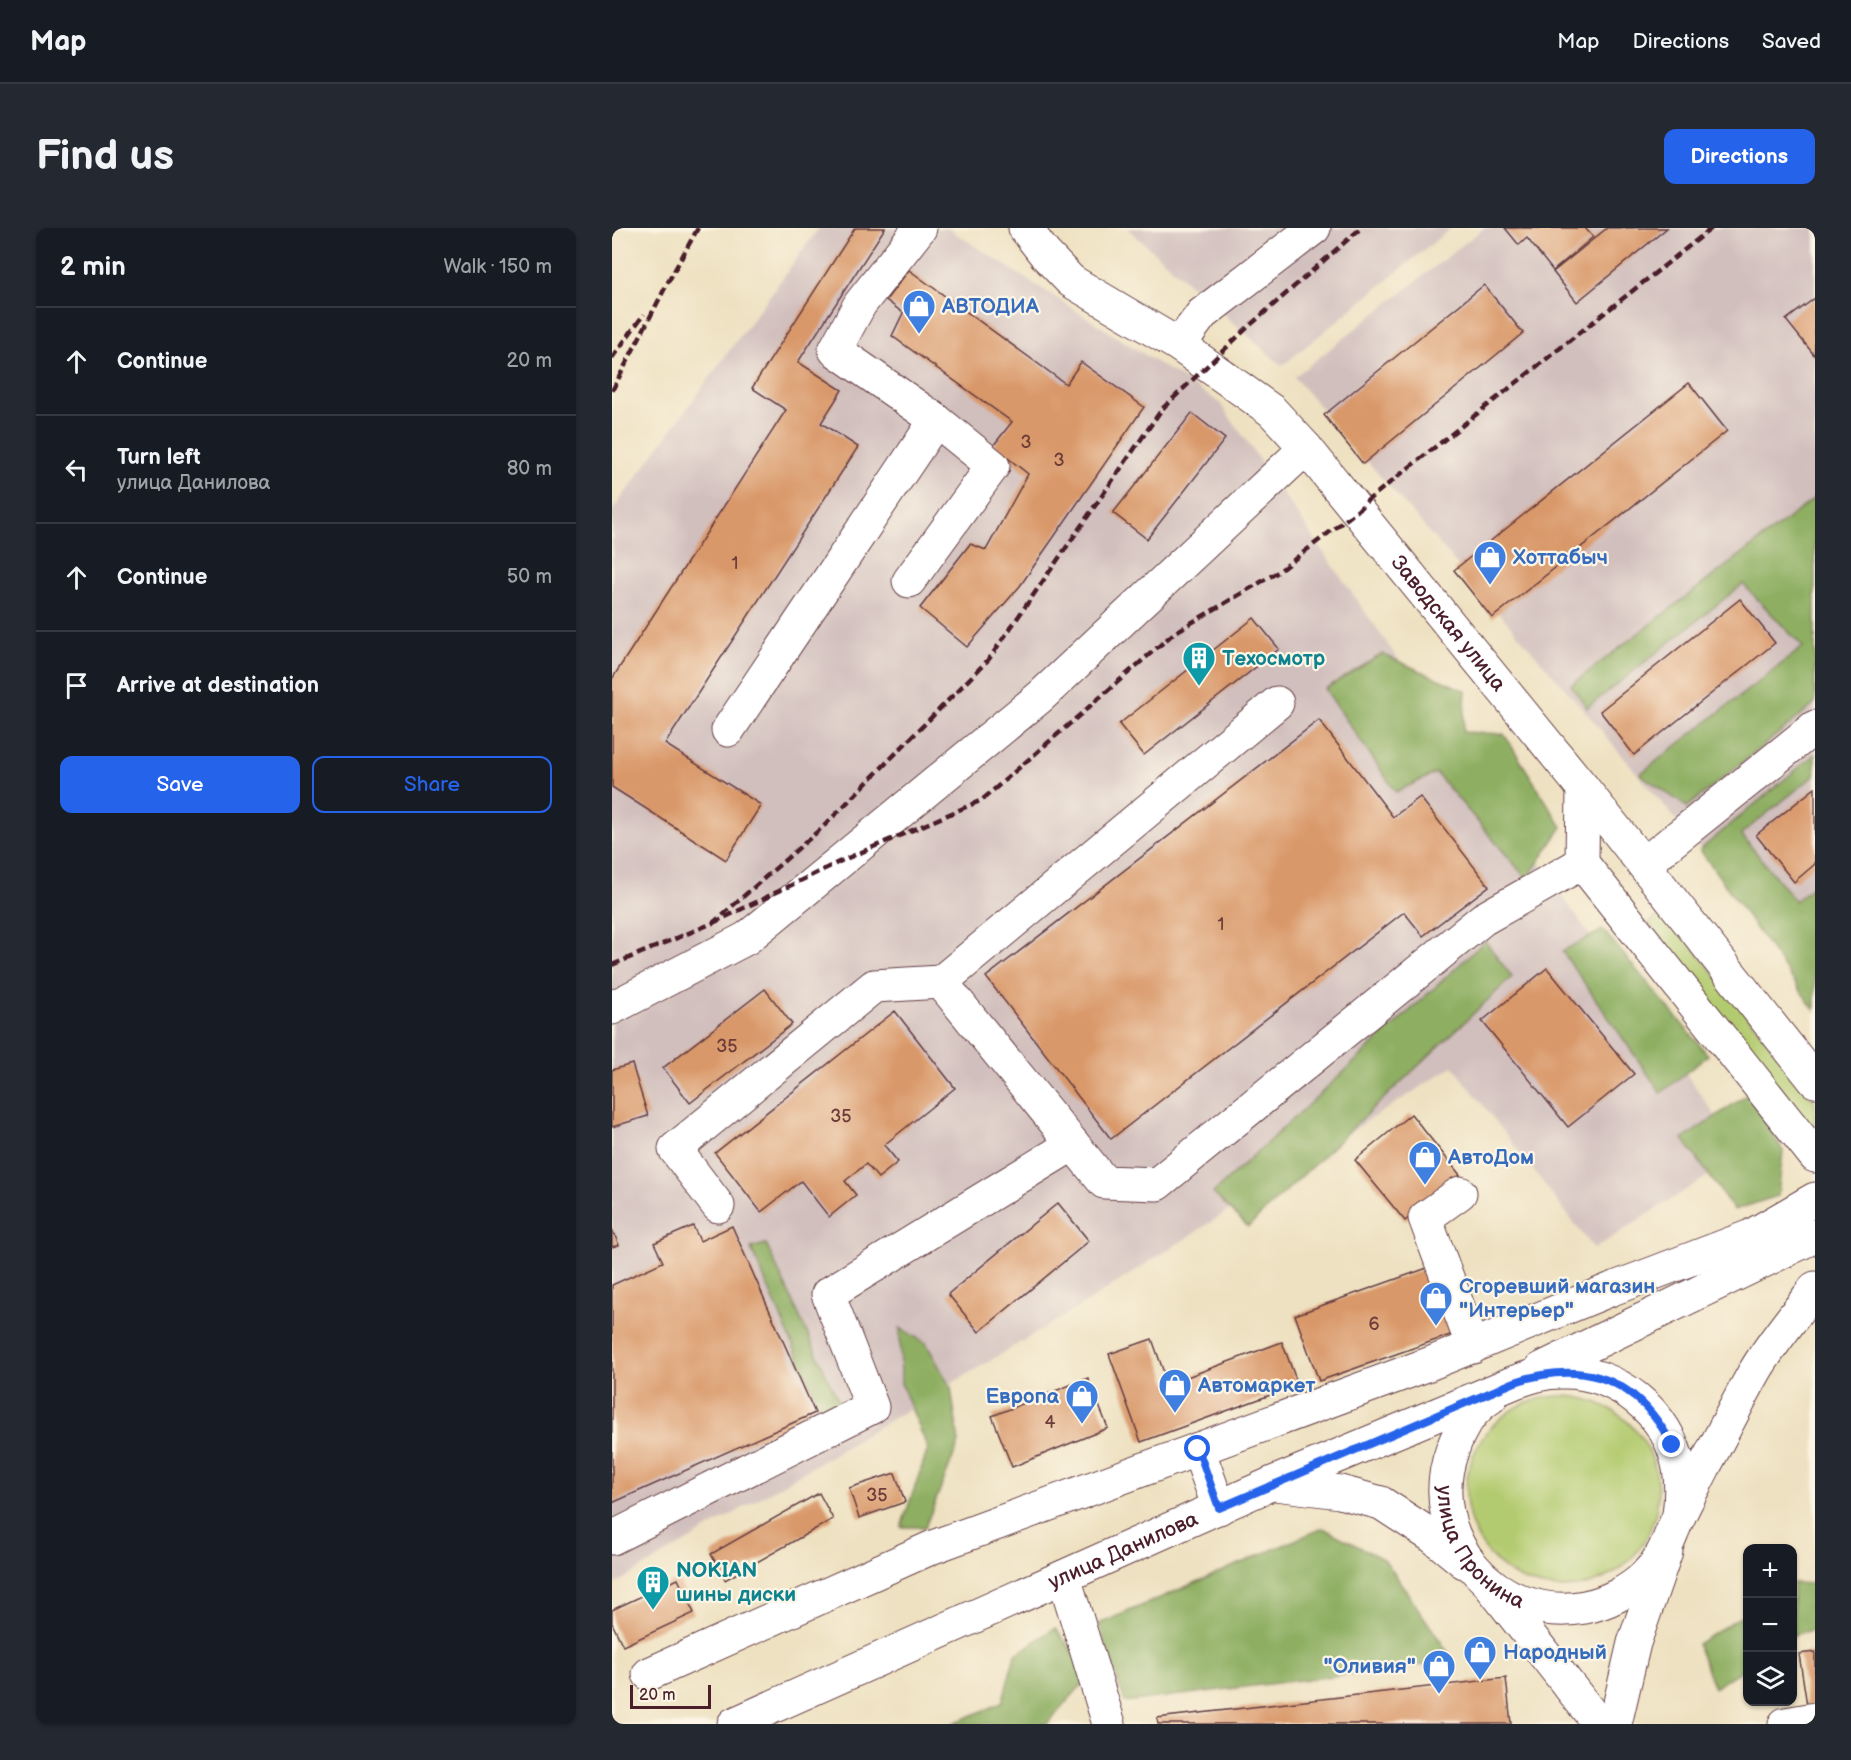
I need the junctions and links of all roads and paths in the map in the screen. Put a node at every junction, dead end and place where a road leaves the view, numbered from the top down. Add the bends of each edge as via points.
1 (920, 228) edge
2 (1025, 228) edge
3 (1314, 228) edge
4 (1179, 345) junction
5 (936, 420) junction
6 (1306, 448) junction
7 (909, 581) dead end
8 (1277, 703) dead end
9 (1815, 727) edge
10 (728, 730) dead end
11 (1584, 788) junction
12 (1582, 862) junction
13 (1644, 864) junction
14 (941, 982) junction
15 (612, 1008) edge
16 (1815, 1081) edge
17 (1073, 1144) junction
18 (1815, 1156) edge
19 (1460, 1193) dead end
20 (1815, 1199) edge
21 (718, 1206) dead end
22 (1815, 1236) edge
23 (1815, 1288) edge
24 (1473, 1347) junction
25 (1515, 1382) junction
26 (1198, 1449) junction
27 (1273, 1483) junction
28 (1219, 1508) junction
29 (1679, 1515) junction
30 (612, 1538) edge
31 (1666, 1551) junction
32 (1064, 1577) junction
33 (1482, 1577) junction
34 (649, 1674) dead end
35 (1815, 1719) edge
36 (734, 1724) edge
37 (1109, 1724) edge
38 (1599, 1724) edge
39 (1616, 1724) edge
40 (1785, 1724) edge

1 - 5 main road via 861,304 835,350
2 - 4 main road, Заводская улица via 1071,281
3 - 4 main road via 1202,314
4 - 6 main road, Заводская улица via 1272,411
5 - 7 main road via 993,466
5 - 10 main road
6 - 11 main road, Заводская улица
6 - 15 main road via 1040,697 747,938
8 - 14 main road
9 - 13 main road
11 - 12 main road
11 - 13 main road, Заводская улица
12 - 17 main road via 1483,919 1157,1184 1104,1182
12 - 18 main road
13 - 16 main road, Заводская улица
14 - 17 main road
14 - 21 main road via 874,986 675,1149
17 - 30 main road via 828,1294 872,1407
19 - 24 main road via 1425,1218
20 - 24 main road via 1751,1236
22 - 25 main road, улица Пронина
23 - 29 main road, улица Пронина via 1755,1371
24 - 26 main road
25 - 27 main road, улица Данилова
25 - 29 main road via 1549,1373 1584,1373 1628,1391 1661,1424 1672,1445 1682,1491
25 - 33 main road, улица Пронина via 1484,1402 1468,1419 1456,1439 1444,1484 1451,1530 1461,1551
26 - 28 main road
26 - 34 main road via 933,1548
27 - 28 main road, улица Данилова
27 - 33 main road via 1340,1492 1381,1503 1432,1536
28 - 32 main road, улица Данилова
29 - 31 main road, улица Пронина
31 - 33 main road, улица Пронина via 1645,1577 1617,1596 1586,1607 1552,1609 1519,1601
31 - 39 main road via 1634,1642
32 - 36 main road, улица Данилова
32 - 37 main road
33 - 38 main road
35 - 40 main road

